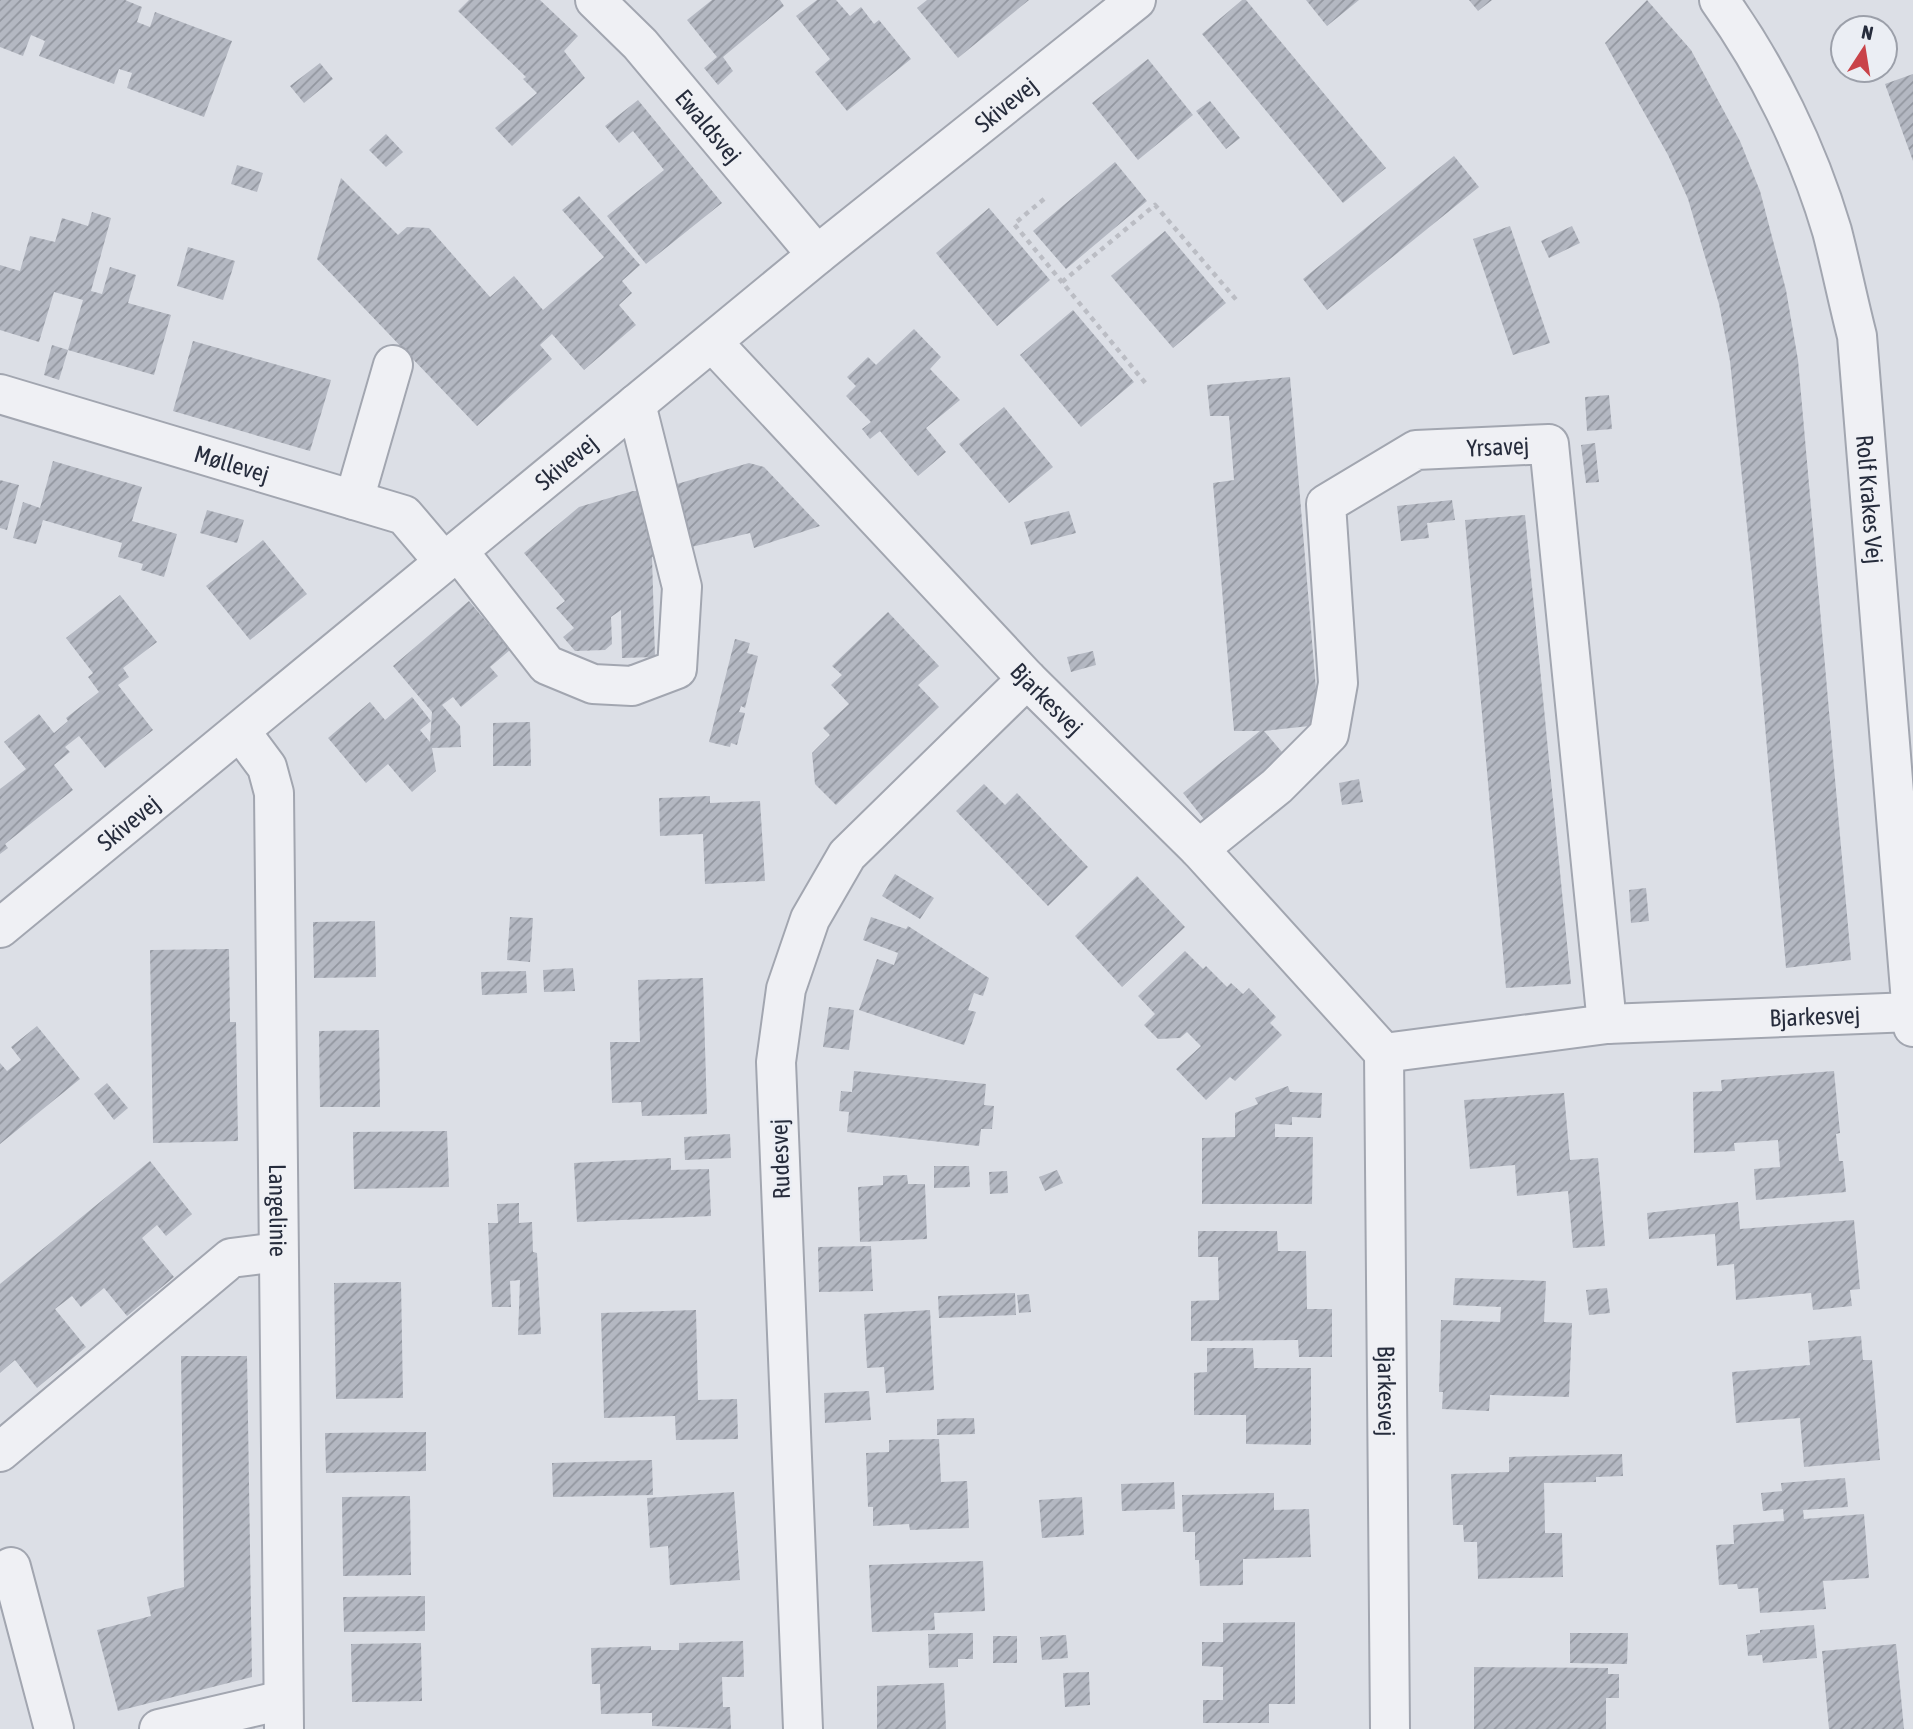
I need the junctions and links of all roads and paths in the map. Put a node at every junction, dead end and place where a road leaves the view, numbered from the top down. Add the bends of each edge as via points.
1 (595, 0) edge
2 (1136, 0) edge
3 (1719, 0) edge
4 (1044, 199) dead end
5 (817, 255) junction
6 (1062, 282) junction
7 (1239, 303) dead end
8 (713, 344) junction
9 (393, 365) dead end
10 (1147, 385) dead end
11 (0, 394) edge
12 (636, 404) junction
13 (354, 500) junction
14 (451, 556) junction
15 (1027, 679) junction
16 (241, 732) junction
17 (1199, 849) junction
18 (1907, 883) edge
19 (0, 928) edge
20 (1912, 1020) edge
21 (1607, 1024) junction
22 (1384, 1053) junction
23 (278, 1252) junction
24 (0, 1452) edge
25 (11, 1566) dead end
26 (284, 1714) edge
27 (54, 1729) edge
28 (159, 1729) edge
29 (803, 1729) edge
30 (1390, 1729) edge

1 - 5 street, Ewaldsvej via 640,44
2 - 5 street, Skivevej
3 - 18 street, Rolf Krakes Vej via 1741,31 1793,128 1831,230 1857,336
4 - 6 path via 1014,224
5 - 8 street, Skivevej
6 - 7 path via 1155,205
6 - 10 path
8 - 12 street, Skivevej
8 - 15 street, Bjarkesvej
9 - 13 street
11 - 13 street, Møllevej
12 - 14 street, Skivevej
12 - 14 street, Møllevej via 682,587 677,669 632,686 593,684 547,665
13 - 14 street, Møllevej via 404,515
14 - 16 street, Skivevej
15 - 17 street, Bjarkesvej
15 - 29 street, Rudesvej via 847,855 810,919 786,989 776,1062
16 - 19 street, Skivevej
16 - 23 street, Langelinie via 267,767 274,793
17 - 21 street, Yrsavej via 1277,786 1329,734 1338,683 1326,504 1416,450 1549,444
17 - 22 street, Bjarkesvej
18 - 20 street, Rolf Krakes Vej
20 - 21 street, Bjarkesvej
21 - 22 street, Bjarkesvej
22 - 30 street, Bjarkesvej
23 - 24 street via 231,1258
23 - 26 street, Langelinie
25 - 27 street
26 - 28 street, Langelinie

